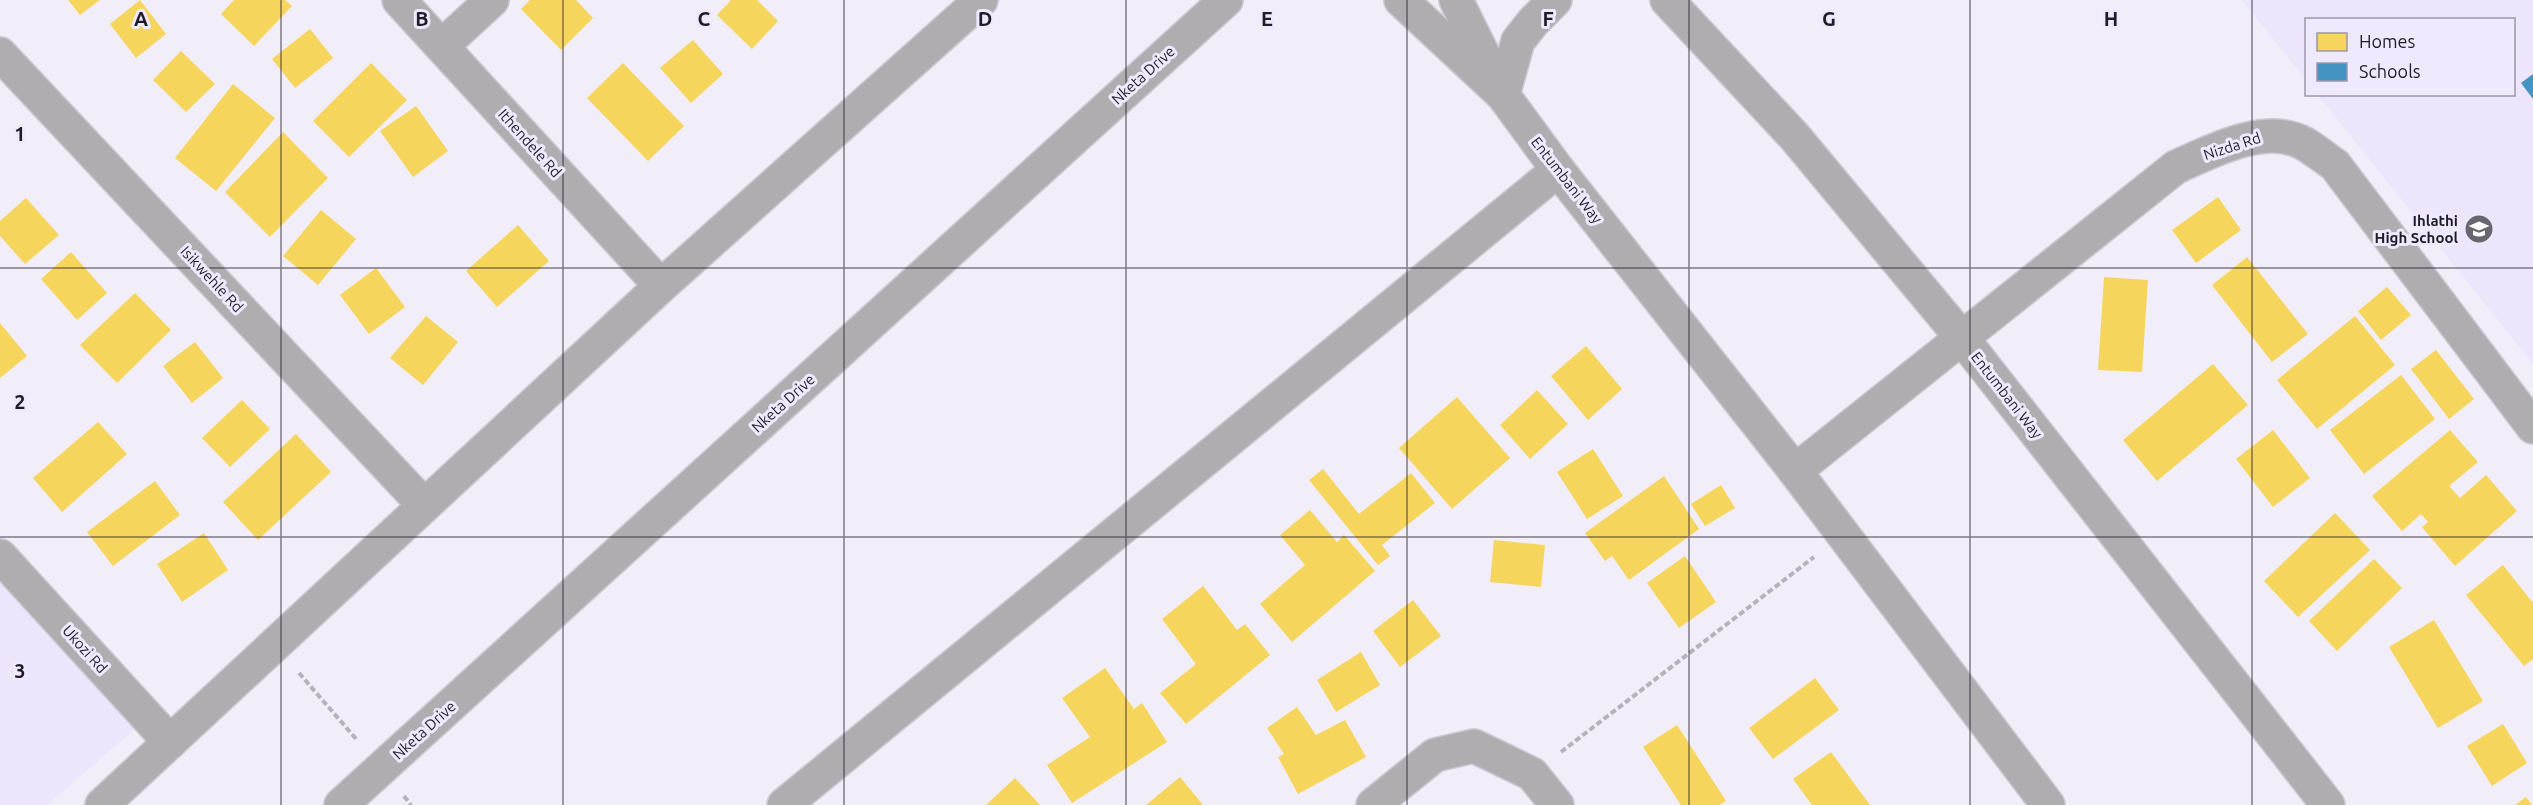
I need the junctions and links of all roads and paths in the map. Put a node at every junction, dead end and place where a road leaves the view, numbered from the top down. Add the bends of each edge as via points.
1 (399, 0) edge
2 (492, 0) edge
3 (981, 0) edge
4 (1226, 0) edge
5 (1401, 0) edge
6 (1456, 0) edge
7 (1555, 0) edge
8 (1667, 0) edge
9 (442, 46) junction
10 (0, 54) edge
11 (1503, 95) junction
12 (1558, 170) junction
13 (661, 286) junction
14 (1962, 338) junction
15 (2533, 427) edge
16 (1795, 471) junction
17 (423, 505) junction
18 (1842, 535) junction
19 (0, 556) edge
20 (275, 644) junction
21 (170, 742) junction
22 (380, 769) junction
23 (1532, 774) junction
24 (102, 805) edge
25 (340, 805) edge
26 (411, 805) edge
27 (784, 805) edge
28 (1372, 805) edge
29 (1557, 805) edge
30 (2048, 805) edge
31 (2328, 805) edge

1 - 9 street, Ithendele Rd
2 - 9 street
3 - 13 street
4 - 22 street, Nketa Drive
5 - 11 street
6 - 11 street, Entumbani Way
7 - 11 street via 1518,41
8 - 14 street, Entumbani Way via 1794,136
9 - 13 street, Ithendele Rd
10 - 17 street, Isikwehle Rd
11 - 12 street, Entumbani Way
12 - 16 street, Entumbani Way
12 - 27 street
13 - 17 street
14 - 15 street, Nizda Rd via 2176,167 2220,147 2265,135 2303,142 2335,165
14 - 16 street, Nizda Rd
14 - 31 street, Entumbani Way
16 - 18 street, Entumbani Way
17 - 20 street
18 - 23 path
18 - 30 street, Entumbani Way
19 - 21 street, Ukozi Rd
20 - 21 street
20 - 22 path
21 - 24 street
22 - 25 street, Nketa Drive
22 - 26 path
23 - 28 street via 1474,746 1435,755
23 - 29 street

